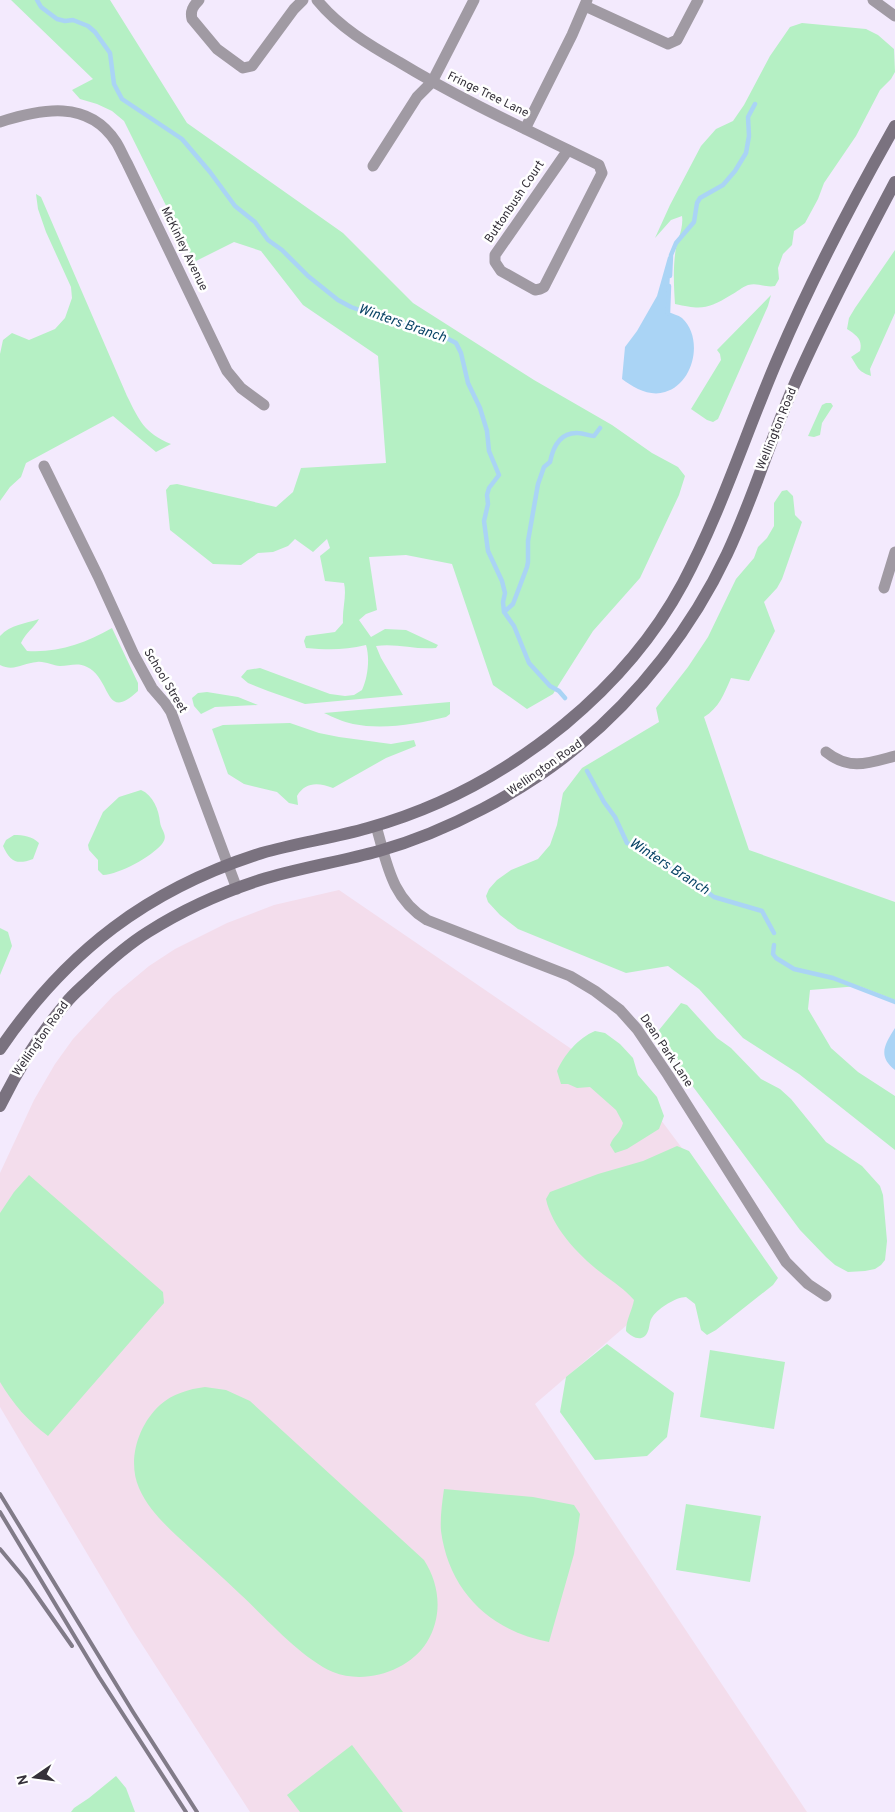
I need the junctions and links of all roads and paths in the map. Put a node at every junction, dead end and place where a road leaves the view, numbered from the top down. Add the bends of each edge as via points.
1 (199, 0) edge
2 (303, 0) edge
3 (317, 0) edge
4 (474, 0) edge
5 (873, 0) edge
6 (694, 1) edge
7 (586, 3) edge
8 (895, 16) edge
9 (432, 82) junction
10 (0, 122) edge
11 (895, 126) edge
12 (525, 129) junction
13 (568, 150) junction
14 (373, 166) dead end
15 (895, 182) edge
16 (576, 224) joint
17 (264, 405) dead end
18 (44, 466) dead end
19 (895, 552) edge
20 (884, 588) dead end
21 (826, 752) dead end
22 (895, 756) edge
23 (376, 826) junction
24 (383, 850) junction
25 (228, 866) junction
26 (237, 888) junction
27 (0, 1049) edge
28 (0, 1106) edge
29 (826, 1296) dead end

1 - 2 street via 192,8 192,19 217,49 243,68 252,66
3 - 9 street, Fringe Tree Lane via 338,22 370,45
4 - 9 street
5 - 8 street
6 - 7 street via 677,40 668,44
7 - 12 street
9 - 12 street, Fringe Tree Lane
9 - 14 street via 417,97
10 - 17 street, McKinley Avenue via 39,111 60,110 74,112 102,126 115,141 227,371 241,388
11 - 23 main road, Wellington Road via 817,272 708,531 682,584 653,629 607,685 528,753 478,784
12 - 13 street, Fringe Tree Lane
13 - 16 street, Fringe Tree Lane via 599,165 602,173
13 - 16 street, Buttonbush Court via 495,255 494,262 535,290 540,289 544,287
15 - 24 main road, Wellington Road via 832,303 795,383 727,554 703,600 665,656 610,717 552,766 492,804
18 - 25 street, School Street via 134,655 152,688 171,712
19 - 20 street
21 - 22 street via 845,763 857,765
23 - 24 street, Dean Park Lane
23 - 25 main road, Wellington Road via 262,853
24 - 26 main road, Wellington Road
24 - 29 street, Dean Park Lane via 398,892 419,915 570,976 620,1010 668,1075 778,1252 794,1271
25 - 26 street, School Street
25 - 27 main road, Wellington Road via 169,891 114,926 56,977
26 - 28 main road, Wellington Road via 149,932 112,958 61,1009 23,1061

